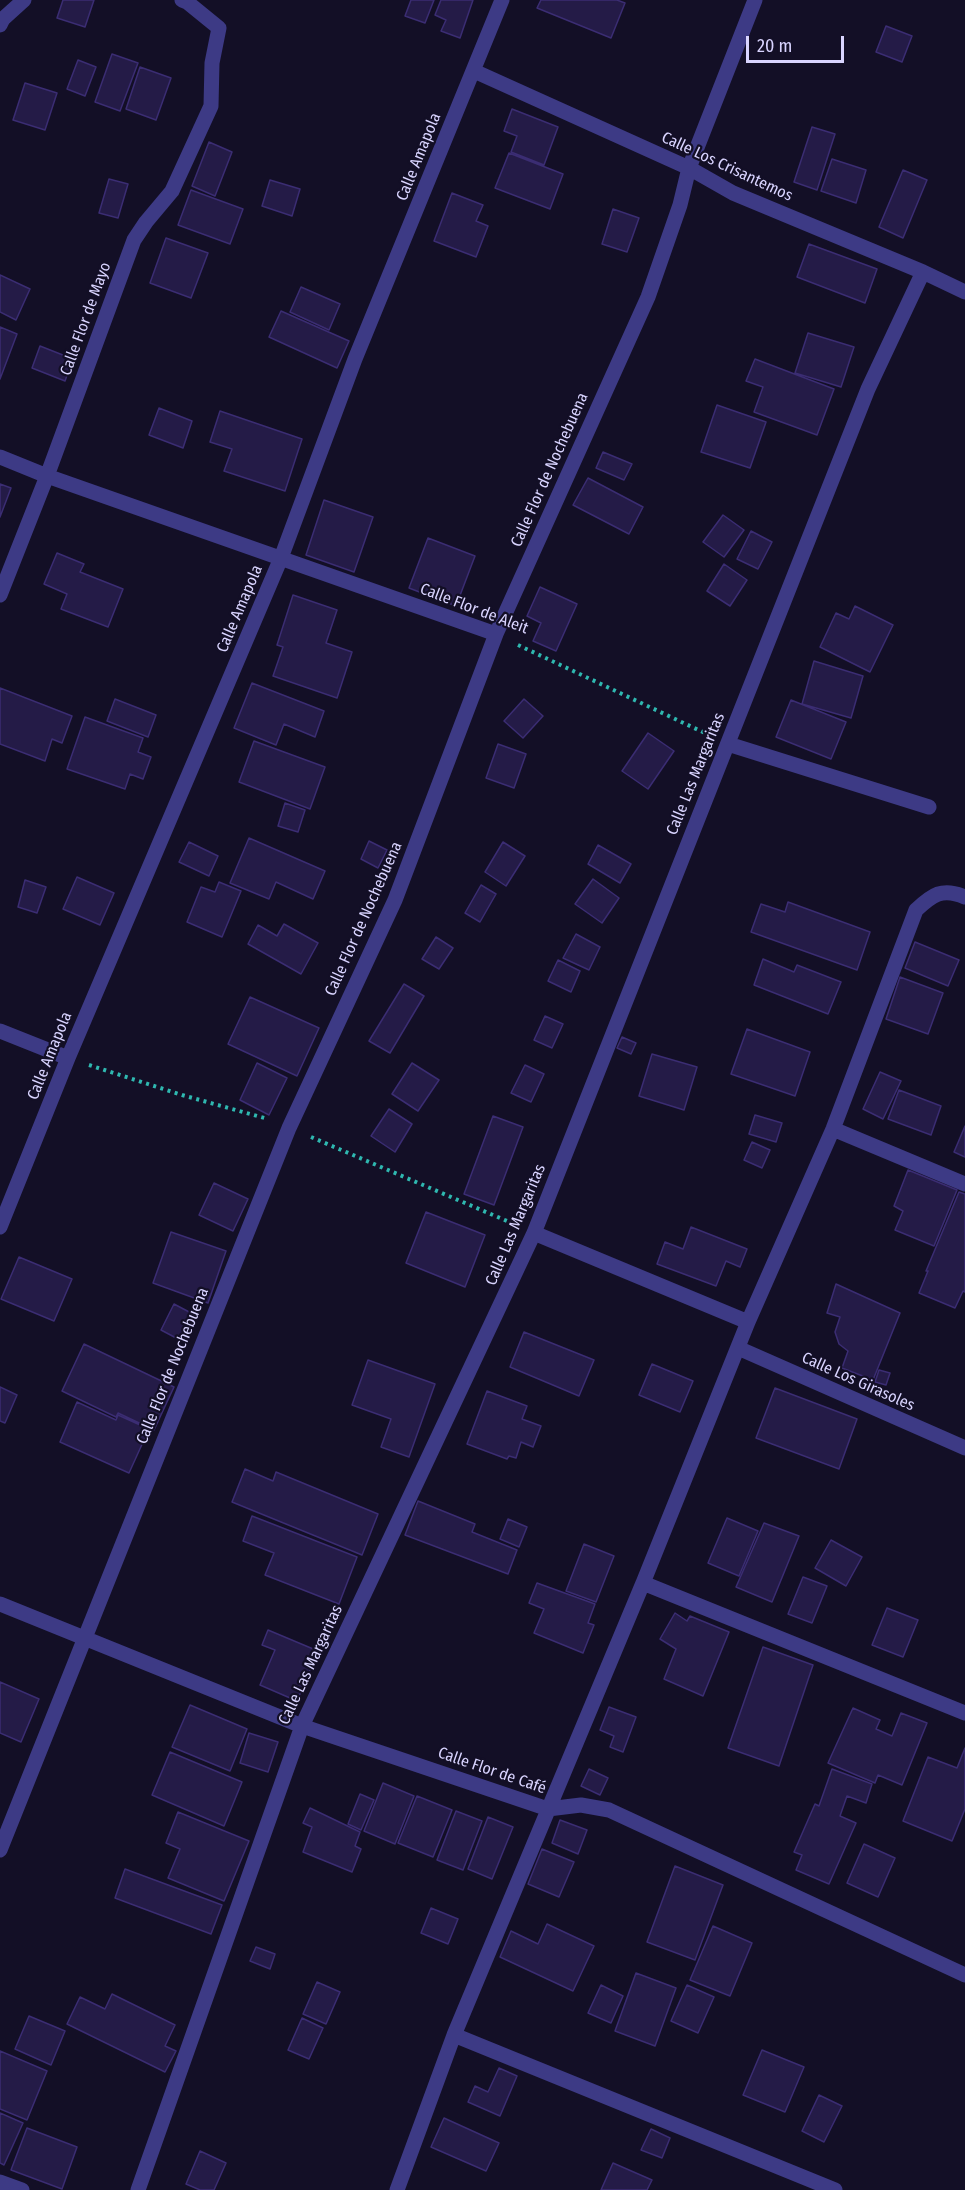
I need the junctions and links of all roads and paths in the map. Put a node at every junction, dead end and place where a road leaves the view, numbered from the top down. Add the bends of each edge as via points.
1 (24, 0) edge
2 (182, 0) edge
3 (502, 0) edge
4 (755, 0) edge
5 (2, 22) edge
6 (474, 70) junction
7 (688, 168) junction
8 (923, 272) junction
9 (965, 292) edge
10 (0, 457) edge
11 (47, 476) junction
12 (281, 558) junction
13 (0, 595) edge
14 (496, 634) junction
15 (728, 744) junction
16 (929, 807) dead end
17 (965, 897) edge
18 (0, 1031) edge
19 (68, 1058) junction
20 (834, 1129) junction
21 (965, 1184) edge
22 (0, 1227) edge
23 (534, 1233) junction
24 (748, 1322) junction
25 (738, 1348) junction
26 (965, 1448) edge
27 (643, 1584) junction
28 (0, 1604) edge
29 (84, 1637) junction
30 (965, 1713) edge
31 (302, 1726) junction
32 (548, 1809) junction
33 (0, 1850) edge
34 (965, 1975) edge
35 (454, 2035) junction
36 (0, 2182) edge
37 (22, 2190) edge
38 (138, 2190) edge
39 (397, 2190) edge
40 (835, 2190) edge

1 - 5 street
2 - 11 street, Calle Flor de Mayo via 219,28 212,63 211,106 172,191 134,240
3 - 6 street, Calle Amapola
4 - 7 street, Calle Flor de Nochebuena
6 - 7 street, Calle Los Crisantemos
6 - 12 street, Calle Amapola via 355,359
7 - 8 street, Calle Los Crisantemos via 734,193
7 - 14 street, Calle Flor de Nochebuena via 680,206 648,297
8 - 9 street, Calle Los Crisantemos
8 - 15 street, Calle Las Margaritas via 868,389
10 - 11 street, Calle Flor de Aleit
11 - 12 street, Calle Flor de Aleit
11 - 13 street, Calle Flor de Mayo
12 - 14 street, Calle Flor de Aleit
12 - 19 street, Calle Amapola
14 - 15 path, Calle Flor de Aleit
14 - 29 street, Calle Flor de Nochebuena via 395,900 289,1128
15 - 16 street
15 - 23 street, Calle Las Margaritas
17 - 20 street via 954,892 931,896 916,910
18 - 19 street
19 - 22 street, Calle Amapola
20 - 21 street
20 - 24 street
23 - 24 street
23 - 31 street, Calle Las Margaritas
24 - 25 street
25 - 26 street, Calle Los Girasoles
25 - 27 street
27 - 30 street
27 - 32 street
28 - 29 street, Calle Flor de Café
29 - 31 street, Calle Flor de Café
29 - 33 street, Calle Flor de Nochebuena
31 - 32 street, Calle Flor de Café
31 - 38 street, Calle Las Margaritas
32 - 34 street, Calle Flor de Café via 581,1805 609,1810
32 - 35 street
35 - 39 street
35 - 40 street
36 - 37 street

